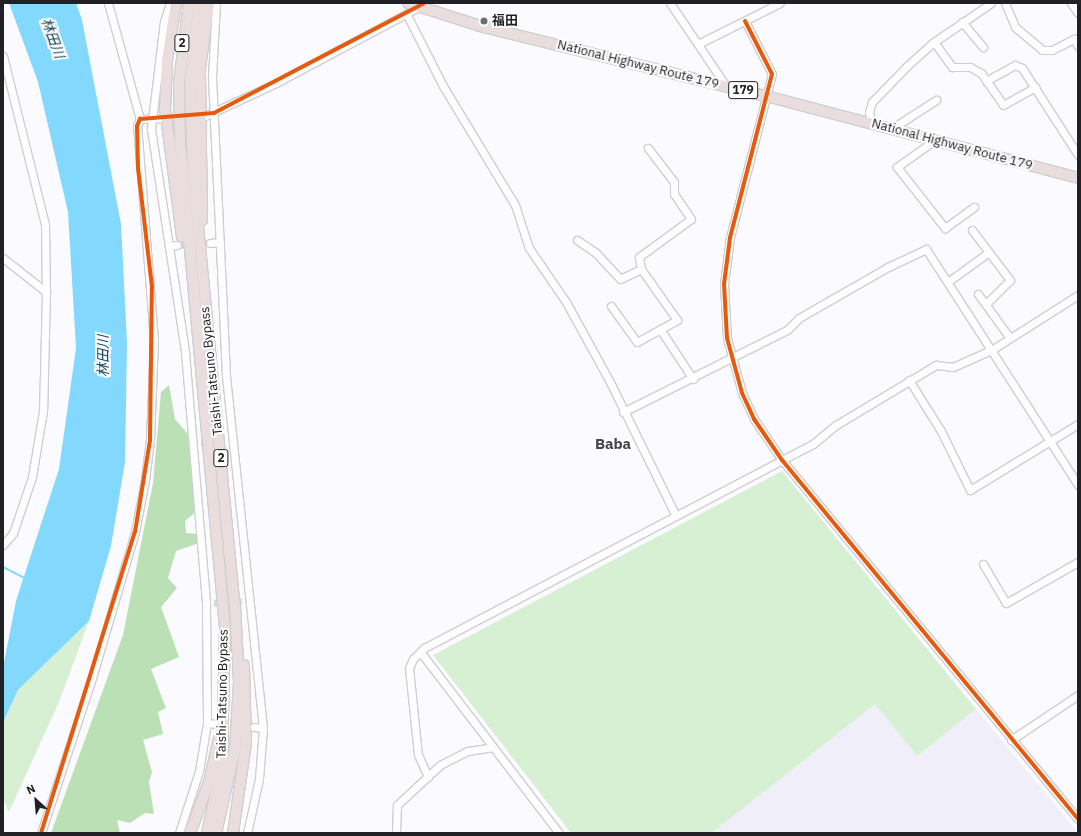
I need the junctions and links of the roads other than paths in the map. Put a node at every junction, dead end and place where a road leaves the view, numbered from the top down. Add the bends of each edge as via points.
1 (108, 3) edge
2 (170, 3) edge
3 (176, 3) edge
4 (189, 3) edge
5 (199, 3) edge
6 (209, 3) edge
7 (216, 3) edge
8 (408, 3) edge
9 (670, 3) edge
10 (780, 3) edge
11 (992, 3) edge
12 (1005, 3) edge
13 (1071, 3) edge
14 (421, 5) edge
15 (1078, 13) edge
16 (407, 15) junction
17 (745, 21) junction
18 (962, 22) junction
19 (1077, 40) edge
20 (934, 42) junction
21 (700, 43) junction
22 (983, 47) dead end
23 (3, 56) edge
24 (986, 81) junction
25 (726, 86) junction
26 (1035, 87) junction
27 (766, 96) junction
28 (936, 100) dead end
29 (214, 113) junction
30 (205, 116) dead end
31 (151, 118) junction
32 (163, 118) dead end
33 (140, 119) junction
34 (872, 124) junction
35 (891, 129) junction
36 (936, 140) junction
37 (648, 148) dead end
38 (1078, 155) edge
39 (1078, 177) edge
40 (974, 207) dead end
41 (972, 230) dead end
42 (199, 236) junction
43 (577, 240) dead end
44 (220, 242) junction
45 (210, 243) tunnel mouth
46 (177, 245) tunnel mouth
47 (169, 246) junction
48 (989, 252) junction
49 (3, 258) edge
50 (641, 269) junction
51 (948, 282) junction
52 (46, 292) junction
53 (978, 294) dead end
54 (1078, 295) edge
55 (986, 304) junction
56 (611, 306) dead end
57 (195, 318) junction
58 (660, 330) junction
59 (1010, 338) junction
60 (993, 349) junction
61 (732, 357) junction
62 (693, 379) junction
63 (909, 380) junction
64 (623, 412) junction
65 (1078, 424) edge
66 (1050, 440) junction
67 (782, 460) junction
68 (1078, 485) edge
69 (676, 516) junction
70 (3, 545) edge
71 (1078, 562) edge
72 (982, 564) dead end
73 (214, 603) tunnel mouth
74 (242, 603) junction
75 (206, 604) junction
76 (422, 654) junction
77 (1078, 695) edge
78 (207, 723) junction
79 (221, 723) junction
80 (254, 727) dead end
81 (263, 728) junction
82 (1011, 740) junction
83 (493, 747) junction
84 (428, 777) junction
85 (1078, 818) edge
86 (41, 833) edge
87 (179, 833) edge
88 (190, 833) edge
89 (207, 833) edge
90 (216, 833) edge
91 (233, 833) edge
92 (247, 833) edge
93 (396, 833) edge
94 (559, 833) edge

1 - 33 street
2 - 31 street
3 - 57 highway via 167,61 165,109 170,163
4 - 57 highway, Taishi-Tatsuno Bypass / 2 via 179,83 180,150
5 - 42 highway, Taishi-Tatsuno Bypass / 2 via 190,82
6 - 42 highway via 200,68 203,212
7 - 29 street
8 - 14 highway, National Highway Route 179 / 179
9 - 21 street
10 - 17 street
11 - 18 street
12 - 19 street via 1015,27 1042,50 1052,50
13 - 15 street
14 - 16 street
14 - 25 highway, National Highway Route 179 / 179
16 - 29 street
16 - 64 street via 443,86 515,205 529,248 566,302
17 - 21 street
17 - 27 street via 771,69
18 - 20 street
18 - 22 street
20 - 24 street via 952,67 974,68
20 - 34 street via 872,102 869,112
21 - 25 street
23 - 52 street via 45,224
24 - 26 street via 1019,65
24 - 26 street via 1003,105
25 - 27 highway, National Highway Route 179 / 179
26 - 38 street
27 - 34 highway, National Highway Route 179 / 179
27 - 61 street via 730,238 725,276 724,311
28 - 35 street
29 - 30 street
29 - 44 street
31 - 32 street
31 - 33 street
31 - 47 street
33 - 86 street via 137,126 138,167 152,287 154,340 148,460 135,532 92,678
34 - 35 highway, National Highway Route 179 / 179
35 - 36 highway, National Highway Route 179 / 179
36 - 39 highway, National Highway Route 179 / 179
36 - 40 street via 897,167 945,228
37 - 50 street via 674,182 674,194 691,219 639,257
41 - 48 street
42 - 74 highway, Taishi-Tatsuno Bypass / 2
43 - 50 street via 596,253 620,279
44 - 45 street
44 - 74 street via 227,440
46 - 47 street
47 - 75 street via 198,443
48 - 51 street
48 - 55 street via 1010,280
49 - 52 street
50 - 58 street via 677,320
51 - 60 street
51 - 61 street via 926,249 922,249 799,318 787,330
52 - 70 street via 43,411 32,477 13,533
53 - 55 street
54 - 59 street
55 - 59 street
56 - 58 street via 637,342
57 - 79 highway, Taishi-Tatsuno Bypass / 2 via 225,631
58 - 62 street
59 - 60 street
60 - 63 street via 962,364 936,365
60 - 66 street
61 - 62 street
61 - 67 street via 754,418
62 - 64 street
63 - 66 street via 941,431 970,490
63 - 67 street via 882,400 836,424 814,444
64 - 69 street
65 - 66 street
66 - 68 street
67 - 69 street
67 - 82 street
69 - 76 street via 424,648
71 - 72 street via 1006,603
73 - 75 street
74 - 81 street via 261,685
74 - 90 highway, Taishi-Tatsuno Bypass / 2 via 234,749
74 - 91 highway via 246,743
75 - 78 street
76 - 83 street
76 - 84 street via 413,659 409,668 418,755
77 - 82 street
78 - 79 street
78 - 87 street via 199,771
79 - 88 highway via 209,782
79 - 89 highway, Taishi-Tatsuno Bypass / 2 via 222,766
80 - 81 street
81 - 92 street via 259,779
82 - 85 street
83 - 84 street via 452,758
83 - 94 street
84 - 93 street via 397,805

